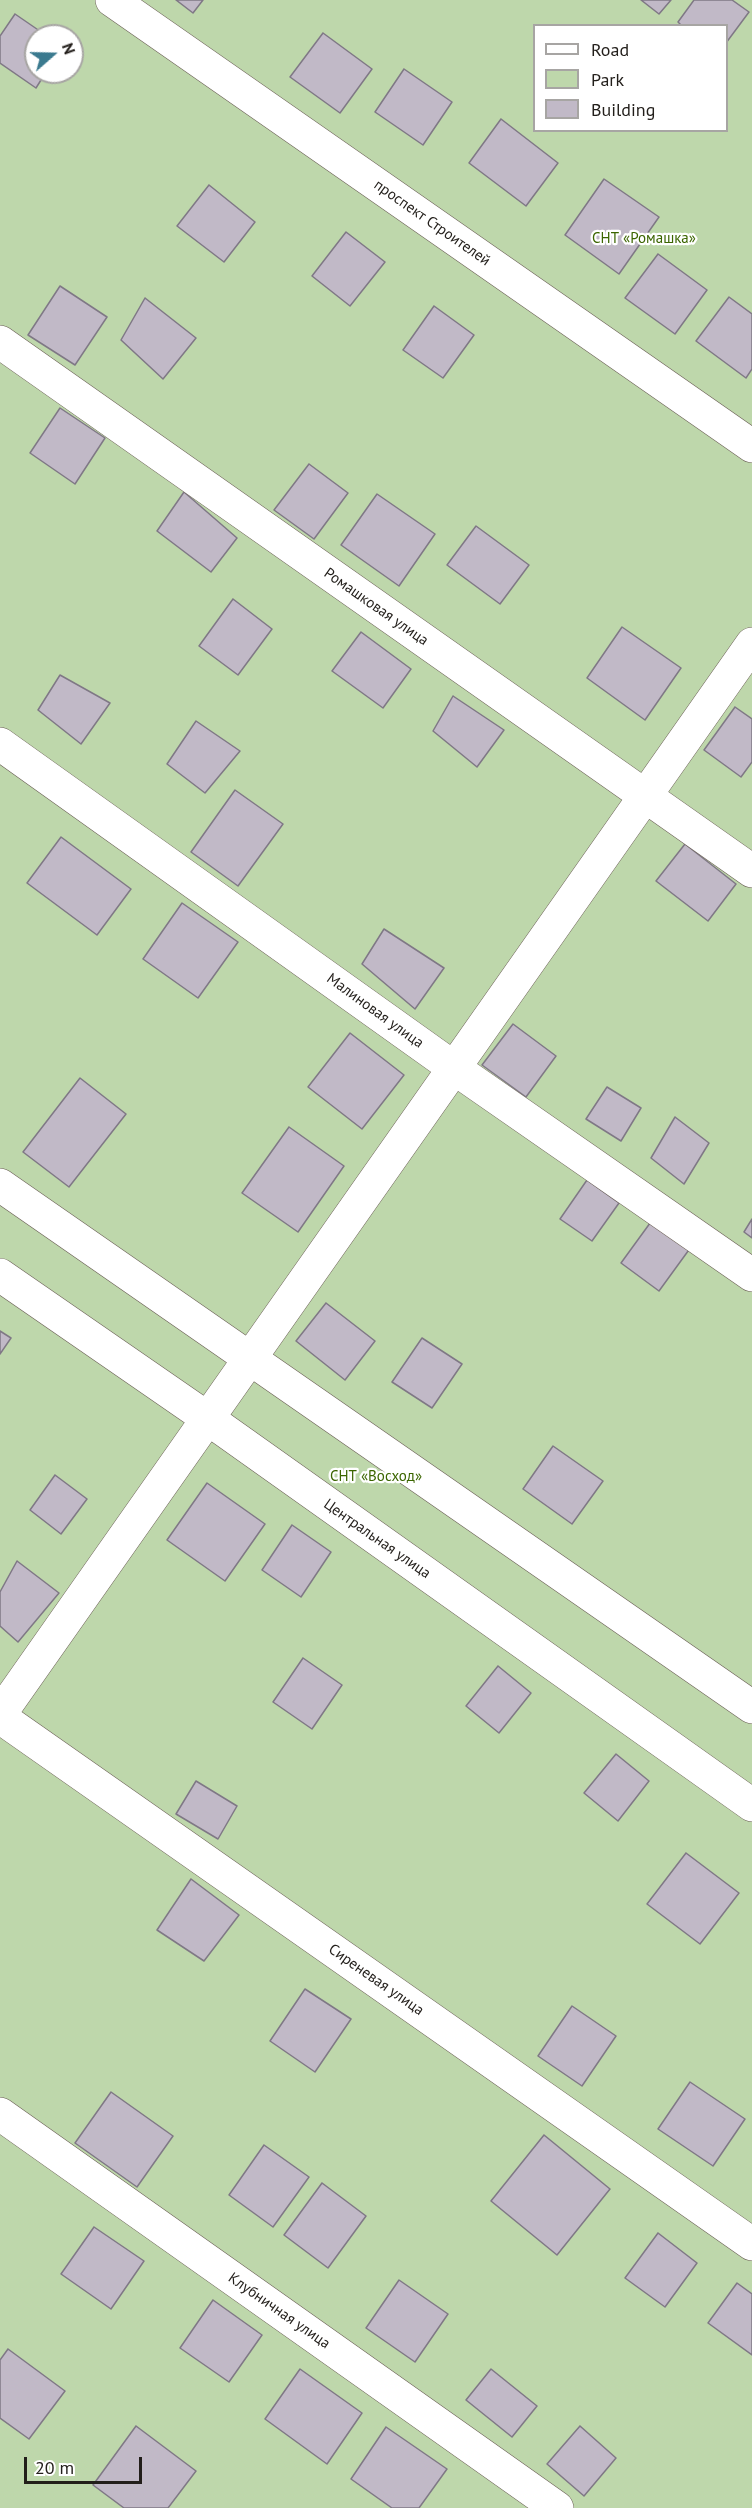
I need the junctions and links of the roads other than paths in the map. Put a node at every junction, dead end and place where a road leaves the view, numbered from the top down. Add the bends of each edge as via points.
1 (112, 0) edge
2 (0, 342) edge
3 (752, 446) edge
4 (752, 644) edge
5 (0, 744) edge
6 (645, 796) junction
7 (752, 871) edge
8 (454, 1068) junction
9 (0, 1185) edge
10 (0, 1275) edge
11 (752, 1275) edge
12 (250, 1357) junction
13 (207, 1418) junction
14 (752, 1707) edge
15 (0, 1716) edge
16 (752, 1805) edge
17 (0, 2114) edge
18 (752, 2244) edge
19 (557, 2508) edge

1 - 3 street, проспект Строителей
2 - 6 street, Ромашковая улица
4 - 6 street
5 - 8 street, Малиновая улица
6 - 7 street, Ромашковая улица
6 - 8 street
8 - 11 street, Малиновая улица
8 - 12 street
9 - 12 street
10 - 13 street, Центральная улица
12 - 13 street
12 - 14 street
13 - 15 street
13 - 16 street, Центральная улица
15 - 18 street, Сиреневая улица
17 - 19 street, Клубничная улица

